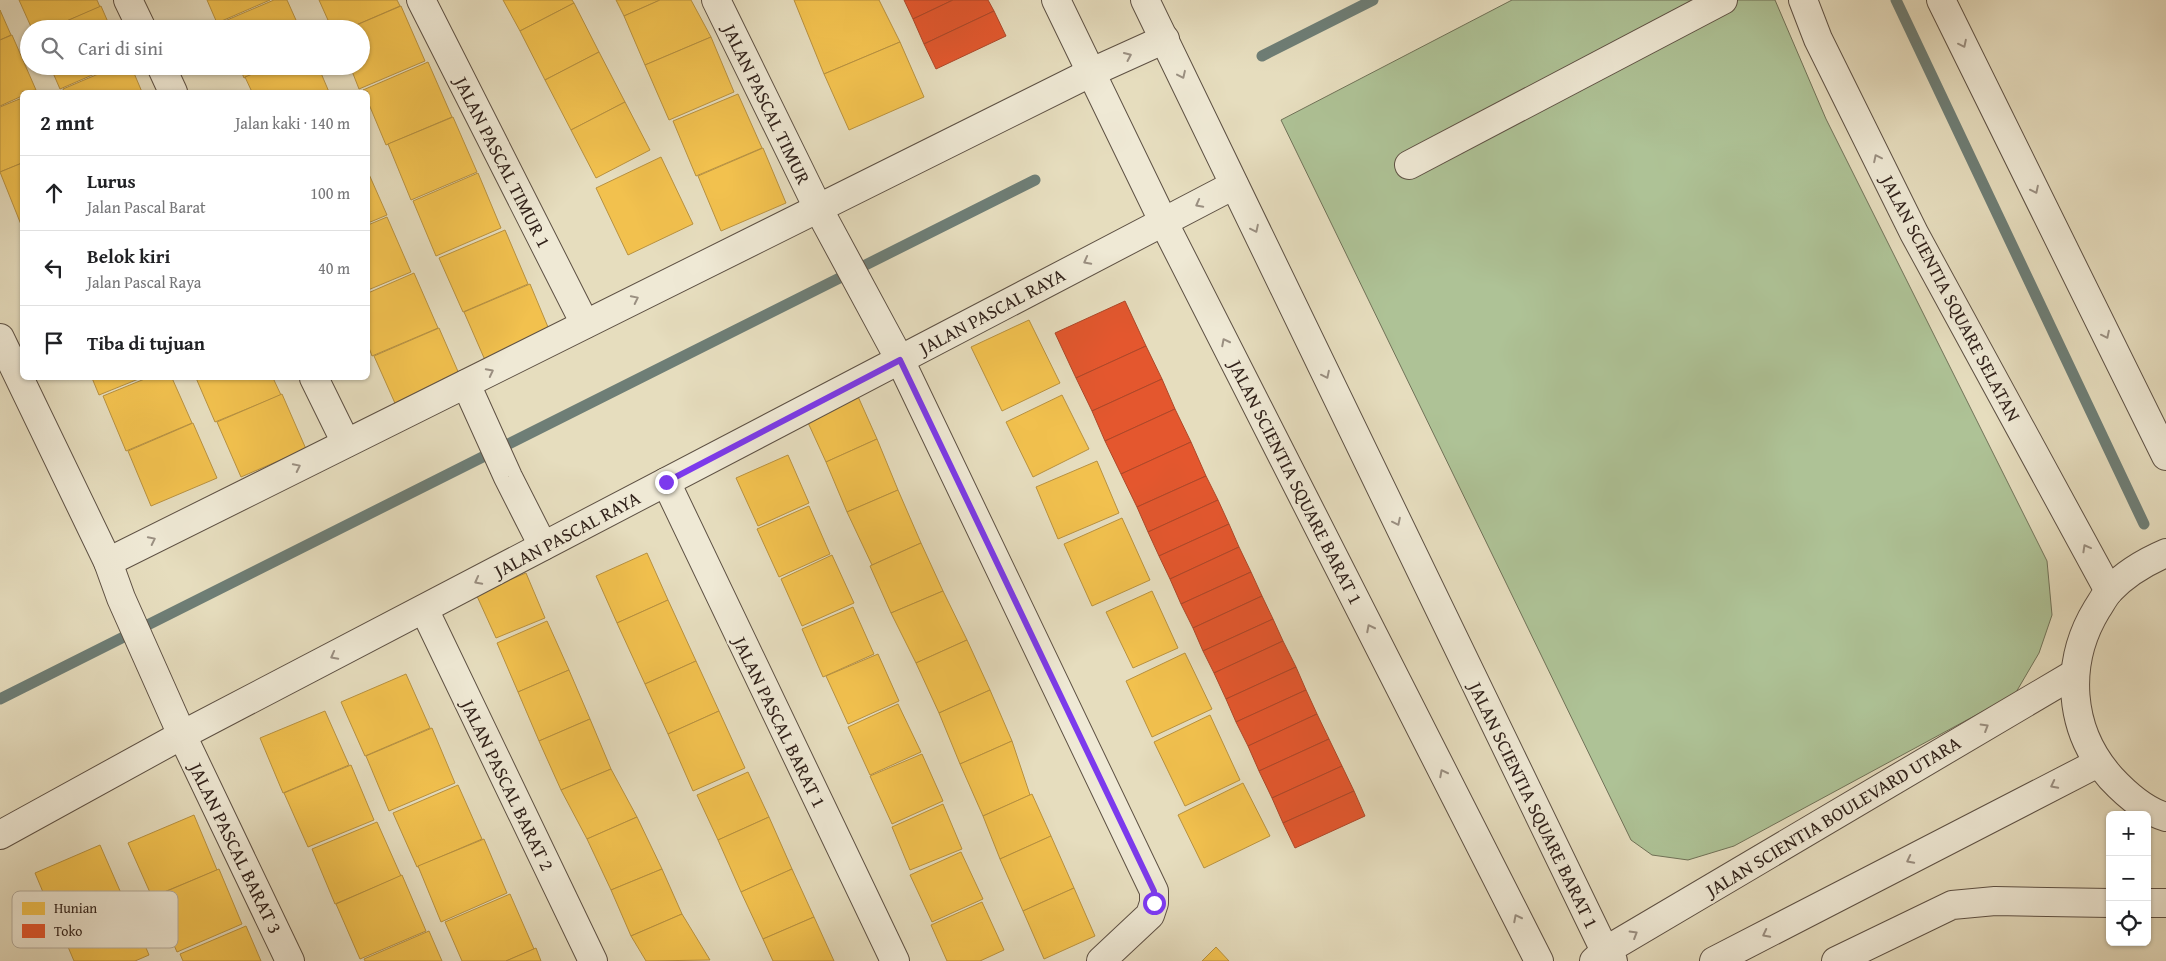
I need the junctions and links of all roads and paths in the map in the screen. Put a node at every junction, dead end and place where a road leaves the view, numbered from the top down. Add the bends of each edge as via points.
1 (128, 0) edge
2 (421, 0) edge
3 (716, 0) edge
4 (1146, 0) edge
5 (1723, 0) edge
6 (1803, 0) edge
7 (1941, 0) edge
8 (1055, 2) edge
9 (138, 20) edge
10 (1165, 39) junction
11 (1092, 72) junction
12 (166, 75) edge
13 (173, 90) edge
14 (1409, 165) dead end
15 (1234, 185) junction
16 (818, 208) junction
17 (1164, 223) junction
18 (585, 324) junction
19 (0, 338) edge
20 (900, 360) junction
21 (20, 379) edge
22 (20, 380) edge
23 (315, 380) edge
24 (466, 384) junction
25 (346, 443) junction
26 (2166, 456) edge
27 (666, 482) junction
28 (543, 546) junction
29 (2166, 552) edge
30 (108, 562) junction
31 (2109, 591) junction
32 (424, 609) junction
33 (2074, 674) junction
34 (182, 735) junction
35 (2098, 763) junction
36 (2166, 817) edge
37 (0, 835) edge
38 (2106, 903) edge
39 (2151, 903) edge
40 (2166, 903) edge
41 (1604, 958) edge
42 (290, 961) edge
43 (593, 961) edge
44 (895, 961) edge
45 (1102, 961) edge
46 (1539, 961) edge
47 (1714, 961) edge
48 (1836, 961) edge

1 - 9 street
2 - 18 street, JALAN PASCAL TIMUR 1
3 - 16 street, JALAN PASCAL TIMUR
4 - 10 street, JALAN SCIENTIA SQUARE BARAT 1
5 - 14 street
31 -> 6 street, JALAN SCIENTIA SQUARE SELATAN via 1914,233 1818,39
7 -> 26 street
8 - 11 street, JALAN SCIENTIA SQUARE BARAT 1
11 -> 10 street
10 -> 15 street, JALAN SCIENTIA SQUARE BARAT 1
11 - 16 street
11 - 17 street, JALAN SCIENTIA SQUARE BARAT 1
12 - 13 street
15 -> 17 street, JALAN PASCAL RAYA
15 -> 41 street, JALAN SCIENTIA SQUARE BARAT 1
18 -> 16 street
16 - 20 street, JALAN PASCAL TIMUR
17 -> 20 street, JALAN PASCAL RAYA
46 -> 17 street, JALAN SCIENTIA SQUARE BARAT 1
24 -> 18 street
19 - 21 street, JALAN PASCAL BARAT 3
20 - 27 street, JALAN PASCAL RAYA
20 - 45 street, JALAN PASCAL TIMUR via 1154,891 1150,914
22 - 30 street, JALAN PASCAL BARAT 3
23 - 25 street
24 - 25 street
24 - 28 street
30 -> 25 street
27 - 28 street, JALAN PASCAL RAYA
27 - 44 street, JALAN PASCAL BARAT 1
28 -> 32 street, JALAN PASCAL RAYA
29 - 31 street via 2137,566
30 - 34 street, JALAN PASCAL BARAT 3
31 - 33 street via 2085,629
32 -> 34 street, JALAN PASCAL RAYA
32 - 43 street, JALAN PASCAL BARAT 2
33 - 35 street via 2078,720
41 -> 33 street, JALAN SCIENTIA BOULEVARD UTARA
34 - 37 street, JALAN PASCAL RAYA
34 - 42 street, JALAN PASCAL BARAT 3
35 - 36 street via 2126,794
35 -> 47 street
38 - 48 street via 1995,901 1952,905
39 - 40 street

